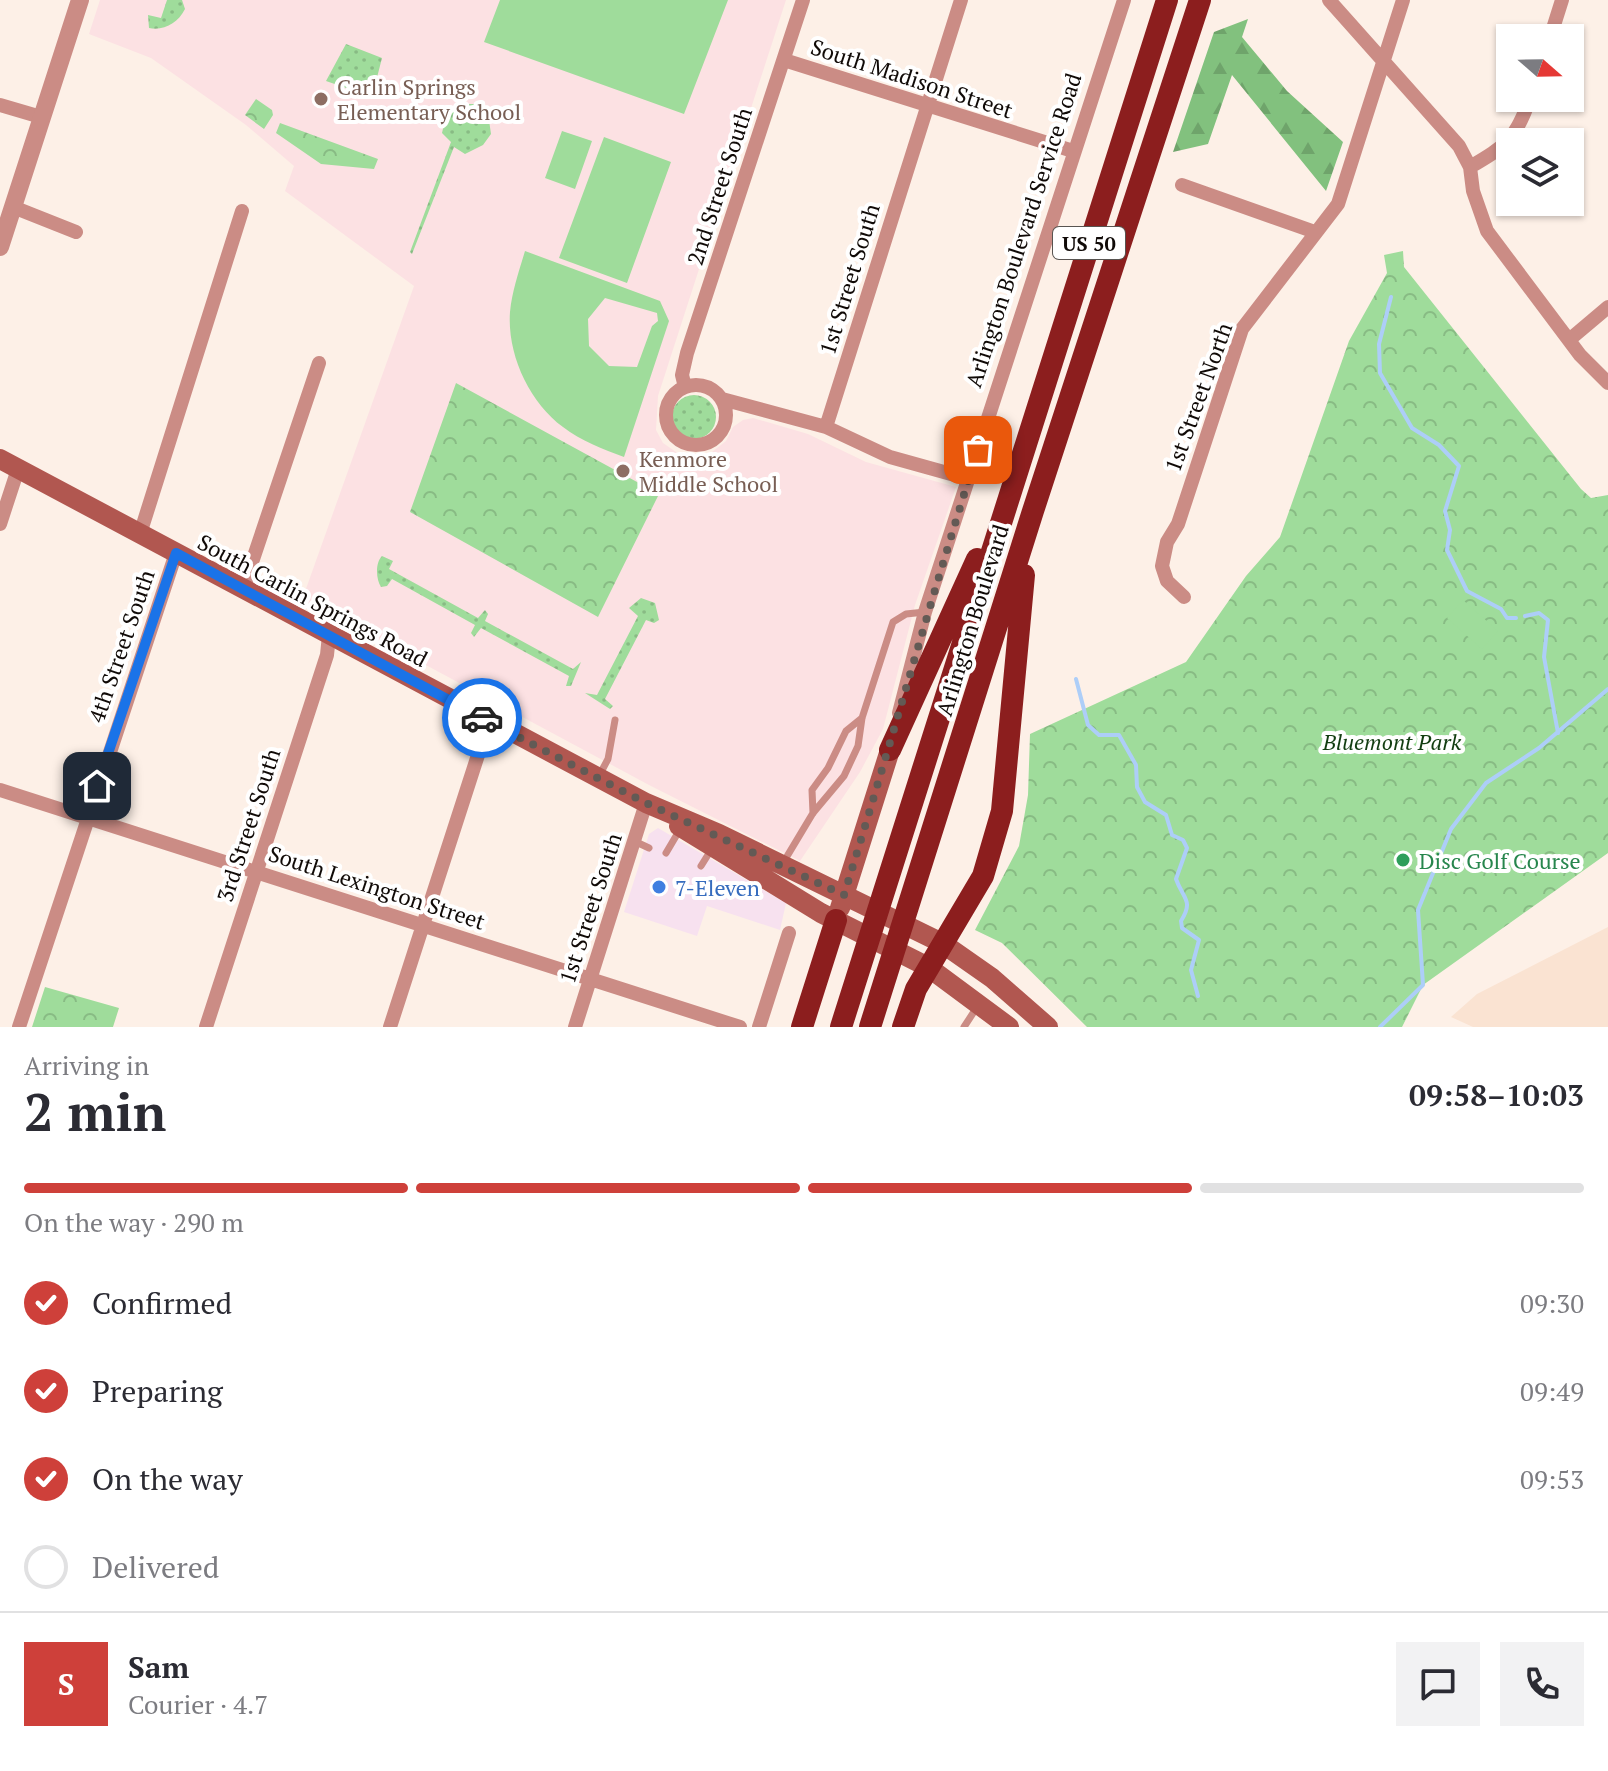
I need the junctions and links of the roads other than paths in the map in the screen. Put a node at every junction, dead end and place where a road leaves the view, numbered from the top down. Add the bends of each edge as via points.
1 (80, 0) edge
2 (803, 0) edge
3 (961, 0) edge
4 (1124, 0) edge
5 (1167, 0) edge
6 (1200, 0) edge
7 (1329, 0) edge
8 (1403, 0) edge
9 (1562, 0) edge
10 (1554, 24) edge
11 (784, 60) junction
12 (1384, 62) junction
13 (0, 105) edge
14 (926, 106) junction
15 (1525, 112) edge
16 (41, 117) junction
17 (1073, 151) junction
18 (1470, 167) junction
19 (1182, 185) dead end
20 (13, 207) junction
21 (242, 211) dead end
22 (76, 232) dead end
23 (1315, 232) junction
24 (0, 247) edge
25 (1608, 307) edge
26 (1569, 340) junction
27 (319, 363) dead end
28 (1608, 383) edge
29 (685, 387) junction
30 (722, 399) junction
31 (826, 427) junction
32 (9, 464) edge
33 (969, 479) junction
34 (1011, 486) junction
35 (1033, 511) junction
36 (0, 524) edge
37 (140, 534) junction
38 (176, 553) junction
39 (243, 589) junction
40 (1184, 597) dead end
41 (925, 612) junction
42 (329, 635) junction
43 (862, 718) junction
44 (615, 720) dead end
45 (489, 721) junction
46 (890, 750) junction
47 (598, 777) junction
48 (0, 790) edge
49 (646, 803) junction
50 (813, 813) junction
51 (87, 816) junction
52 (681, 827) junction
53 (634, 841) junction
54 (649, 848) dead end
55 (666, 853) dead end
56 (782, 865) junction
57 (744, 868) junction
58 (256, 871) junction
59 (844, 895) junction
60 (836, 920) junction
61 (422, 926) junction
62 (789, 933) dead end
63 (942, 943) junction
64 (928, 967) junction
65 (591, 978) junction
66 (981, 1002) junction
67 (19, 1027) edge
68 (206, 1027) edge
69 (390, 1027) edge
70 (575, 1027) edge
71 (740, 1027) edge
72 (759, 1027) edge
73 (802, 1027) edge
74 (841, 1027) edge
75 (870, 1027) edge
76 (903, 1027) edge
77 (964, 1027) edge
78 (1009, 1027) edge
79 (1048, 1027) edge

1 - 16 street
2 - 11 street, 2nd Street South
3 - 14 street, 1st Street South
4 - 17 street, Arlington Boulevard Service Road
5 - 34 highway, Arlington Boulevard / US 50
6 - 35 highway, Arlington Boulevard / US 50
7 - 12 street
8 - 12 street, 1st Street North
9 - 10 street
11 - 14 street, South Madison Street
11 - 29 street, 2nd Street South via 687,353
12 - 18 street via 1459,146
12 - 23 street, 1st Street North via 1338,204
13 - 16 street
14 - 17 street, South Madison Street
14 - 31 street, 1st Street South
15 - 18 street via 1505,147
16 - 20 street
17 - 33 street, Arlington Boulevard Service Road
18 - 26 street via 1487,231
19 - 23 street
20 - 22 street
20 - 24 street
21 - 37 street, 4th Street South
23 - 40 street, 1st Street North via 1242,329 1216,399 1162,566 1167,581
25 - 26 street
26 - 28 street
27 - 39 street
29 - 30 street via 710,388
29 - 30 street via 675,393 665,415 670,431 683,443 704,444 721,431 726,410
30 - 31 street
31 - 33 street via 890,457
32 - 36 street
32 - 37 main road, South Carlin Springs Road
33 - 41 street, Arlington Boulevard Service Road
34 - 46 highway
34 - 74 highway, Arlington Boulevard / US 50
35 - 63 highway via 1016,636 1002,811 983,876
35 - 75 highway, Arlington Boulevard / US 50
37 - 38 main road, South Carlin Springs Road
38 - 39 main road, South Carlin Springs Road
38 - 51 street, 4th Street South
39 - 42 main road, South Carlin Springs Road
41 - 43 lane via 893,622
41 - 46 street, Arlington Boulevard Service Road
42 - 45 main road, South Carlin Springs Road
42 - 58 street, 3rd Street South
43 - 50 lane via 858,746 844,776
43 - 50 lane via 846,731 812,790
44 - 47 lane via 608,759
45 - 47 main road, South Carlin Springs Road
45 - 61 street
46 - 59 main road, Arlington Boulevard Service Road
47 - 49 main road, South Carlin Springs Road
48 - 51 street, South Lexington Street
49 - 52 main road, South Carlin Springs Road
49 - 53 street, 1st Street South
49 - 56 main road, South Carlin Springs Road
50 - 56 lane
51 - 58 street, South Lexington Street
51 - 67 street, 4th Street South
52 - 55 lane
52 - 57 main road, South Carlin Springs Road via 706,857
53 - 54 lane
53 - 65 street, 1st Street South
56 - 57 main road
56 - 59 main road, South Carlin Springs Road
57 - 60 main road, South Carlin Springs Road
58 - 61 street, South Lexington Street
58 - 68 street, 3rd Street South
59 - 60 main road, Arlington Boulevard Service Road
59 - 63 main road, South Carlin Springs Road
60 - 64 main road, South Carlin Springs Road
60 - 73 highway
61 - 65 street, South Lexington Street
61 - 69 street
62 - 72 street
63 - 64 highway
63 - 79 main road, South Carlin Springs Road
64 - 66 main road, South Carlin Springs Road
64 - 76 highway
65 - 70 street, 1st Street South
65 - 71 street, South Lexington Street
66 - 77 lane
66 - 78 main road, South Carlin Springs Road

